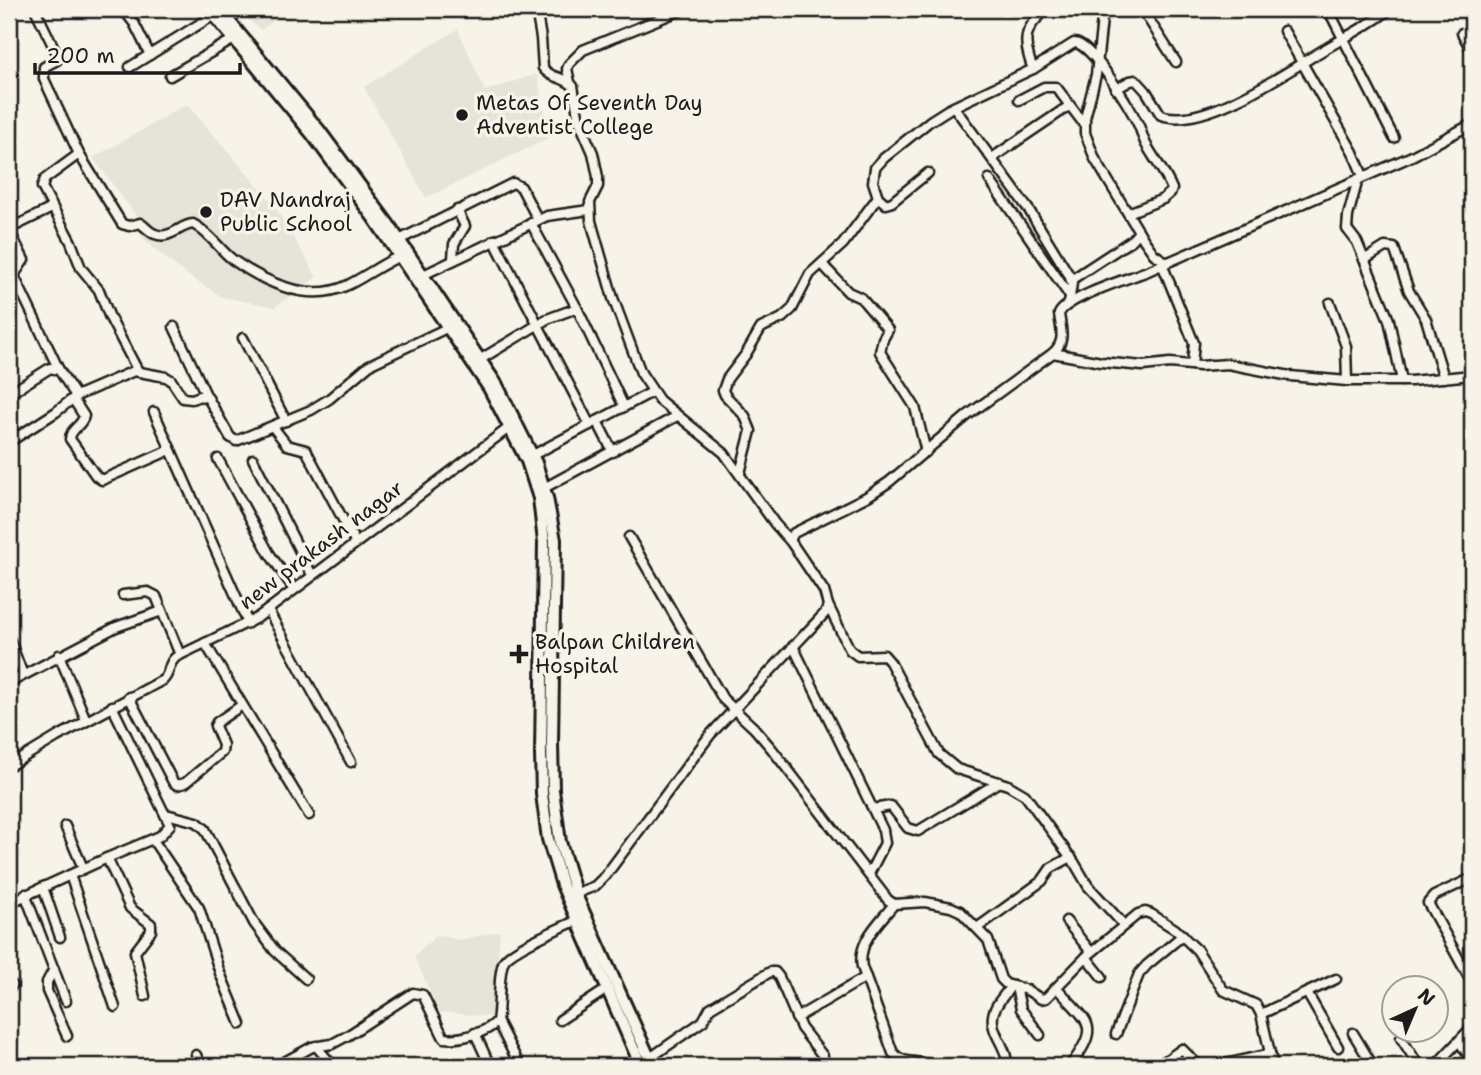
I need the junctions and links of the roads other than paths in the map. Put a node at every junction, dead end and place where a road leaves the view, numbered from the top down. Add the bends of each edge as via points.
1 (35, 9) edge
2 (123, 9) edge
3 (536, 9) edge
4 (684, 9) edge
5 (1048, 9) edge
6 (1102, 9) edge
7 (1142, 9) edge
8 (1328, 9) edge
9 (1390, 9) edge
10 (214, 11) edge
11 (1284, 30) dead end
12 (1462, 33) dead end
13 (1343, 38) junction
14 (234, 39) junction
15 (1472, 51) edge
16 (150, 55) junction
17 (1098, 61) junction
18 (1176, 62) dead end
19 (1301, 63) junction
20 (130, 67) dead end
21 (1033, 69) junction
22 (170, 76) dead end
23 (570, 82) junction
24 (1116, 89) junction
25 (1018, 100) dead end
26 (1069, 106) junction
27 (954, 107) junction
28 (1084, 124) junction
29 (1472, 124) edge
30 (1394, 138) dead end
31 (79, 154) junction
32 (992, 158) junction
33 (928, 173) dead end
34 (1360, 178) junction
35 (989, 179) dead end
36 (878, 197) junction
37 (52, 208) junction
38 (589, 210) junction
39 (457, 211) junction
40 (1128, 213) junction
41 (534, 222) junction
42 (9, 230) edge
43 (1139, 232) junction
44 (399, 240) junction
45 (494, 240) junction
46 (400, 256) junction
47 (453, 259) junction
48 (1364, 260) junction
49 (1164, 263) junction
50 (822, 264) junction
51 (423, 275) junction
52 (1071, 280) junction
53 (1069, 300) junction
54 (1330, 303) dead end
55 (577, 308) junction
56 (539, 324) junction
57 (453, 325) junction
58 (174, 327) dead end
59 (243, 338) dead end
60 (1053, 353) junction
61 (481, 359) junction
62 (1192, 365) junction
63 (59, 370) junction
64 (138, 371) junction
65 (1472, 376) edge
66 (1444, 378) junction
67 (1347, 381) junction
68 (1402, 381) junction
69 (652, 392) junction
70 (9, 394) edge
71 (75, 397) junction
72 (208, 398) junction
73 (624, 407) junction
74 (154, 412) dead end
75 (677, 416) junction
76 (286, 421) junction
77 (594, 423) junction
78 (510, 426) junction
79 (274, 427) junction
80 (14, 439) dead end
81 (170, 450) junction
82 (613, 452) junction
83 (926, 452) junction
84 (533, 455) junction
85 (218, 459) dead end
86 (253, 459) dead end
87 (740, 473) junction
88 (544, 488) junction
89 (629, 537) dead end
90 (355, 542) junction
91 (791, 542) junction
92 (312, 575) junction
93 (294, 589) junction
94 (122, 595) dead end
95 (828, 605) junction
96 (268, 610) junction
97 (162, 611) junction
98 (248, 623) junction
99 (10, 643) edge
100 (205, 643) junction
101 (793, 646) junction
102 (59, 655) junction
103 (180, 655) junction
104 (23, 675) junction
105 (9, 683) edge
106 (129, 697) junction
107 (242, 705) junction
108 (112, 706) junction
109 (734, 709) junction
110 (86, 720) junction
111 (351, 762) dead end
112 (9, 766) edge
113 (999, 782) junction
114 (873, 809) junction
115 (166, 814) junction
116 (309, 815) dead end
117 (65, 826) dead end
118 (153, 840) junction
119 (1071, 857) junction
120 (107, 858) junction
121 (83, 868) junction
122 (70, 874) junction
123 (869, 874) junction
124 (1472, 878) edge
125 (43, 887) junction
126 (25, 894) junction
127 (572, 895) junction
128 (9, 903) edge
129 (894, 904) junction
130 (582, 918) junction
131 (1066, 921) dead end
132 (1125, 925) junction
133 (977, 928) junction
134 (1183, 935) junction
135 (60, 937) dead end
136 (1088, 954) junction
137 (54, 969) junction
138 (866, 977) junction
139 (1102, 977) dead end
140 (306, 979) dead end
141 (1336, 979) dead end
142 (1472, 983) edge
143 (1014, 986) junction
144 (1057, 988) junction
145 (607, 989) junction
146 (1307, 993) junction
147 (145, 996) dead end
148 (66, 1001) dead end
149 (116, 1007) dead end
150 (1261, 1014) junction
151 (796, 1018) junction
152 (560, 1020) dead end
153 (497, 1021) junction
154 (241, 1024) dead end
155 (1472, 1027) edge
156 (475, 1032) junction
157 (1353, 1033) dead end
158 (1116, 1034) dead end
159 (67, 1035) dead end
160 (1040, 1035) dead end
161 (1462, 1039) junction
162 (1405, 1044) edge
163 (316, 1046) junction
164 (1338, 1047) dead end
165 (1472, 1049) edge
166 (1270, 1054) junction
167 (197, 1055) dead end
168 (823, 1056) dead end
169 (904, 1061) junction
170 (1472, 1061) edge
171 (648, 1064) edge
172 (201, 1066) edge
173 (277, 1066) edge
174 (333, 1066) edge
175 (490, 1066) edge
176 (520, 1066) edge
177 (896, 1066) edge
178 (934, 1066) edge
179 (1006, 1066) edge
180 (1070, 1066) edge
181 (1158, 1066) edge
182 (1199, 1066) edge
183 (1216, 1066) edge
184 (1273, 1066) edge
185 (1373, 1066) edge
186 (1419, 1066) edge
187 (1435, 1066) edge

1 - 31 street via 58,56 42,74
2 - 16 street
3 - 23 street via 542,68
4 - 23 street via 583,50 569,64
5 - 21 street via 1031,23 1027,33
6 - 17 street
7 - 18 street
8 - 13 street
9 - 13 street
10 - 14 main road
10 - 16 street
10 - 44 main road via 319,130
11 - 19 street
12 - 15 street
13 - 19 street
13 - 30 street
14 - 22 street
14 - 46 main road via 312,134
16 - 20 street
17 - 21 street via 1077,42
17 - 24 street
17 - 28 street
19 - 24 street via 1241,98 1183,116 1161,115 1136,80
19 - 34 street via 1353,152
21 - 27 street
23 - 38 street via 597,171 598,187
24 - 40 street via 1172,188 1163,199
25 - 26 street via 1053,86
26 - 28 street
26 - 32 street
27 - 32 street
27 - 36 street via 879,163 873,182
28 - 40 street via 1096,159
29 - 34 street
31 - 37 street via 43,182
31 - 46 street via 122,224 140,223 165,235 194,224 231,258 271,283 301,291 334,290
32 - 52 street
33 - 36 street via 891,202 886,204
34 - 48 street via 1348,229
34 - 49 street
35 - 53 street
36 - 50 street
37 - 42 street
37 - 64 street
38 - 41 street via 555,213
38 - 69 street via 613,298
39 - 41 street via 513,183 521,187
39 - 44 street
39 - 47 street via 465,226 454,244
40 - 43 street
41 - 45 street
41 - 55 street
42 - 63 street via 24,260 14,275
43 - 49 street
43 - 52 street
44 - 51 main road
45 - 47 street
45 - 56 street
46 - 57 main road
47 - 51 street
48 - 66 street via 1385,247 1394,248 1409,291 1426,319
48 - 68 street via 1389,320
49 - 53 street
49 - 62 street via 1194,343
50 - 83 street via 848,292 862,298 888,330 880,352 915,407
50 - 87 street via 806,279 792,309 761,328 724,384 725,395 745,416 751,430
51 - 57 main road
52 - 53 street
53 - 60 street via 1060,310 1063,336
54 - 67 street via 1346,346
55 - 56 street
55 - 73 street
56 - 61 street
56 - 77 street
57 - 61 main road
57 - 76 street via 369,365 320,405
57 - 78 main road
58 - 72 street
59 - 76 street
60 - 62 street via 1143,366
60 - 83 street
61 - 84 main road
62 - 67 street via 1228,364
63 - 70 street via 46,370
63 - 71 street
64 - 71 street
64 - 72 street via 171,380 183,398
65 - 66 street
66 - 68 street
67 - 68 street
69 - 73 street
69 - 75 street
71 - 80 street
71 - 81 street via 84,416 70,439 102,480
72 - 79 street via 233,440
73 - 77 street
74 - 81 street
75 - 82 street
75 - 87 street via 717,445
76 - 79 street
77 - 82 street
77 - 84 street
78 - 90 street, new prakash nagar
78 - 127 main road via 535,483 543,526 542,794 550,850
79 - 90 street via 287,445 306,450
81 - 98 street
82 - 88 street
83 - 91 street via 868,496 794,533
84 - 88 main road
85 - 93 street
86 - 92 street
87 - 91 street
88 - 127 main road via 555,540 553,790
89 - 109 street via 723,699
90 - 92 street, new prakash nagar
91 - 95 street via 824,591
92 - 93 street, new prakash nagar
93 - 96 street, new prakash nagar
94 - 97 street via 152,593
95 - 101 street
95 - 113 street via 850,650 858,656 884,655 890,662 939,754 957,769
96 - 98 street, new prakash nagar
96 - 111 street
97 - 102 street
97 - 103 street
98 - 100 street, new prakash nagar
99 - 104 street
100 - 103 street, new prakash nagar
100 - 107 street
101 - 109 street
101 - 114 street
102 - 104 street
102 - 110 street
103 - 106 street, new prakash nagar via 170,662 167,677
104 - 105 street
106 - 107 street via 177,785 222,752 215,726
106 - 108 street, new prakash nagar
107 - 116 street
108 - 110 street, new prakash nagar
108 - 115 street
109 - 123 street via 772,749
109 - 127 street via 704,742 606,875 595,886
110 - 112 street, new prakash nagar
113 - 114 street via 918,831 908,828 891,806
113 - 119 street via 1025,795
114 - 123 street via 885,843
115 - 118 street via 170,825
115 - 140 street via 197,822 205,829 254,923 275,951
117 - 121 street
118 - 120 street
118 - 154 street via 199,908
119 - 132 street via 1088,886
119 - 133 street
120 - 121 street
120 - 147 street via 130,908 151,924 135,952
121 - 122 street
122 - 125 street
122 - 149 street
123 - 129 street
124 - 142 street via 1428,903
125 - 126 street
125 - 135 street
126 - 128 street
126 - 137 street
127 - 130 main road
129 - 133 street via 925,902 951,907
129 - 138 street via 864,944 861,959
130 - 145 main road
130 - 153 street via 506,958
130 - 171 main road
131 - 136 street
132 - 134 street via 1145,912
132 - 136 street
133 - 143 street via 992,949 1001,979
134 - 150 street via 1223,990 1253,1002
134 - 158 street via 1139,974
136 - 139 street
136 - 144 street
137 - 148 street
137 - 159 street via 47,992
138 - 151 street
138 - 169 street via 888,1045
141 - 146 street
143 - 144 street via 1041,999
143 - 160 street via 1021,1009
143 - 179 street via 993,1015
144 - 180 street via 1089,1029 1086,1044
145 - 152 street
145 - 171 main road
146 - 150 street
146 - 164 street
150 - 166 street
151 - 168 street
151 - 171 street via 779,977 770,972 710,1008 703,1021
153 - 156 street
153 - 176 street
155 - 161 street
156 - 163 street via 444,1038 428,1002 414,993 347,1036
156 - 175 street
157 - 185 street
161 - 165 street
161 - 170 street
161 - 187 street
162 - 186 street
163 - 173 street
163 - 174 street
166 - 183 street
166 - 184 street
167 - 172 street
169 - 177 street
169 - 178 street
181 - 182 street via 1182,1049

